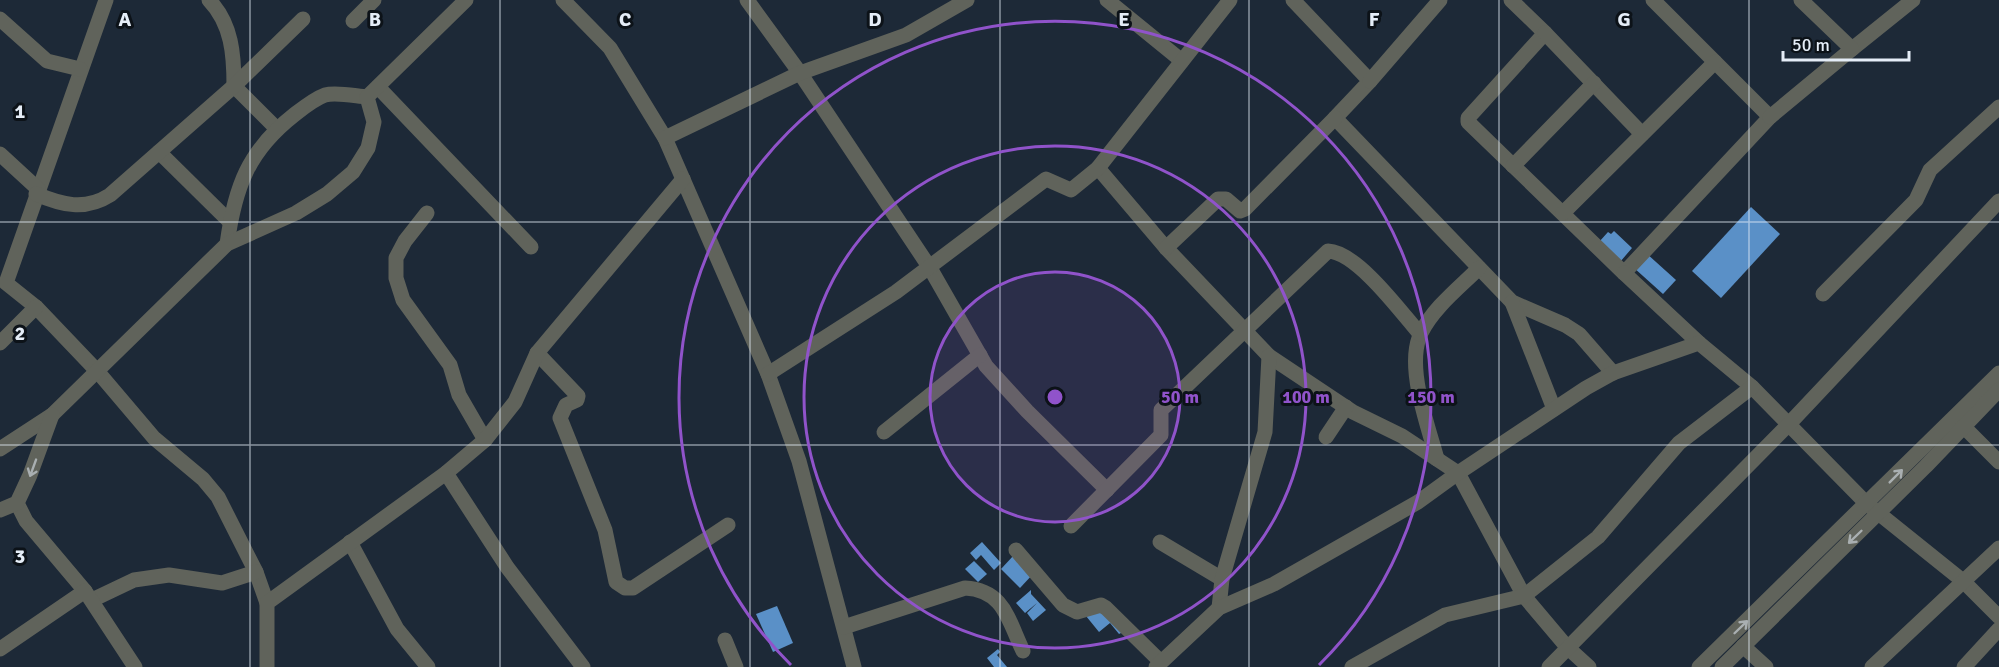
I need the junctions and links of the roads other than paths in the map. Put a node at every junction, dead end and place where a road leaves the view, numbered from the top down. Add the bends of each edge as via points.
1 (106, 0) edge
2 (209, 0) edge
3 (374, 0) edge
4 (466, 0) edge
5 (563, 0) edge
6 (747, 0) edge
7 (967, 0) edge
8 (1107, 0) edge
9 (1230, 0) edge
10 (1293, 0) edge
11 (1511, 0) edge
12 (1653, 0) edge
13 (1801, 0) edge
14 (1913, 0) edge
15 (1435, 2) edge
16 (303, 19) dead end
17 (0, 20) edge
18 (353, 21) dead end
19 (1545, 33) junction
20 (1852, 49) junction
21 (1182, 62) junction
22 (1715, 62) junction
23 (80, 69) junction
24 (800, 73) junction
25 (1370, 81) junction
26 (1594, 83) junction
27 (234, 86) junction
28 (372, 92) junction
29 (1999, 107) edge
30 (1770, 117) junction
31 (1335, 118) junction
32 (277, 129) junction
33 (1642, 134) junction
34 (665, 138) junction
35 (159, 152) junction
36 (0, 154) edge
37 (1513, 166) junction
38 (1098, 168) junction
39 (683, 179) junction
40 (37, 191) junction
41 (1999, 201) edge
42 (428, 213) dead end
43 (1563, 213) junction
44 (230, 222) junction
45 (227, 244) junction
46 (531, 248) dead end
47 (1166, 248) junction
48 (930, 268) junction
49 (1479, 268) junction
50 (1624, 273) junction
51 (3, 282) edge
52 (1823, 294) dead end
53 (1512, 302) junction
54 (36, 307) junction
55 (1246, 332) junction
56 (1420, 334) junction
57 (0, 342) edge
58 (1699, 343) junction
59 (537, 353) junction
60 (980, 355) junction
61 (1269, 356) junction
62 (98, 372) junction
63 (1613, 373) junction
64 (1999, 373) edge
65 (768, 374) junction
66 (1752, 387) junction
67 (1999, 390) edge
68 (1346, 407) junction
69 (1554, 409) junction
70 (52, 415) junction
71 (1788, 425) junction
72 (1964, 427) junction
73 (884, 432) dead end
74 (1326, 437) dead end
75 (485, 440) junction
76 (0, 449) edge
77 (1437, 459) junction
78 (1999, 462) edge
79 (1458, 472) junction
80 (446, 474) junction
81 (1107, 490) junction
82 (17, 503) junction
83 (1873, 509) junction
84 (0, 510) edge
85 (728, 525) dead end
86 (1071, 526) dead end
87 (350, 542) junction
88 (1160, 542) dead end
89 (1999, 548) edge
90 (1016, 550) dead end
91 (256, 572) junction
92 (1222, 579) junction
93 (1963, 581) junction
94 (88, 596) junction
95 (1524, 596) junction
96 (267, 603) junction
97 (1219, 608) junction
98 (1999, 617) edge
99 (844, 627) junction
100 (1999, 629) edge
101 (725, 640) dead end
102 (1743, 646) junction
103 (1567, 647) junction
104 (0, 649) edge
105 (1023, 651) dead end
106 (1159, 665) edge
107 (135, 667) edge
108 (267, 667) edge
109 (428, 667) edge
110 (583, 667) edge
111 (736, 667) edge
112 (854, 667) edge
113 (1352, 667) edge
114 (1548, 667) edge
115 (1589, 667) edge
116 (1699, 667) edge
117 (1722, 667) edge
118 (1766, 667) edge
119 (1872, 667) edge
120 (1964, 667) edge

1 - 23 street
2 - 27 street via 230,36
3 - 18 street
4 - 28 street
5 - 34 street via 610,48
6 - 24 street
7 - 24 street via 906,35
8 - 21 street
9 - 21 street
10 - 25 street
11 - 19 street
12 - 22 street
13 - 20 street
14 - 20 street
15 - 25 street
16 - 27 street
17 - 23 street via 47,61
19 - 26 street
19 - 37 street via 1468,118
20 - 30 street
21 - 38 street
22 - 30 street
22 - 33 street
23 - 40 street
24 - 34 street
24 - 48 street
25 - 31 street
26 - 33 street
26 - 37 street
27 - 32 street
27 - 35 street
28 - 32 street via 326,94
28 - 45 street via 374,122 368,148 352,172 296,213
28 - 46 street
29 - 52 street via 1930,170 1916,200
30 - 50 street
31 - 47 street via 1245,209 1240,211 1226,199 1218,199
31 - 49 street
32 - 44 street via 261,144 246,171
33 - 43 street
34 - 39 street
35 - 40 street via 98,203 57,203
35 - 44 street
36 - 40 street
37 - 43 street
38 - 47 street
38 - 48 street via 1071,190 1046,178
39 - 59 street
39 - 65 street
40 - 51 street
41 - 71 street
42 - 75 street via 400,249 396,278 404,300 450,365 459,395
43 - 50 street
44 - 45 street
45 - 62 street
47 - 55 street
48 - 60 street
48 - 65 street
49 - 53 street
49 - 56 street
50 - 58 street
51 - 54 street
53 - 63 street via 1579,334
53 - 69 street
54 - 57 street
54 - 62 street
55 - 56 street via 1328,251 1354,262
55 - 61 street
55 - 81 street via 1161,410 1161,435
56 - 77 street via 1415,363 1419,393
58 - 63 street
58 - 66 street
59 - 75 street via 515,402
59 - 85 street via 578,396 566,405 560,418 605,531 616,582 633,588
60 - 73 street
60 - 81 street via 1026,411
61 - 68 street
61 - 92 street via 1265,432
62 - 70 street
62 - 91 street via 154,438 203,479 218,497
63 - 69 street
83 -> 64 street
65 - 99 street via 800,461
66 - 71 street
66 - 95 street via 1679,443 1598,537
67 - 72 street
68 - 74 street
68 - 77 street
69 - 79 street
70 - 76 street
70 -> 82 street
71 - 83 street
71 - 103 street
72 - 78 street
72 - 83 street
75 - 80 street
77 - 79 street
79 - 95 street
79 - 97 street via 1408,508 1274,584
80 - 87 street
80 - 110 street via 507,567
81 - 86 street
82 - 84 street
82 - 94 street via 26,521
83 - 93 street
83 -> 102 street
116 -> 83 street
87 - 96 street
87 - 109 street via 397,629
88 - 92 street
89 - 93 street
90 - 106 street via 1063,605 1077,612 1101,605 1106,608
91 - 94 street via 222,583 169,575 134,580
91 - 96 street
92 - 97 street
93 - 98 street
93 - 119 street
94 - 104 street
94 - 107 street
95 - 103 street
95 - 113 street via 1445,615
96 - 108 street
97 - 106 street
99 - 105 street via 965,588 982,589 1000,604
99 - 112 street
100 - 120 street
101 - 111 street
102 - 117 street
102 - 118 street
103 - 114 street
103 - 115 street

